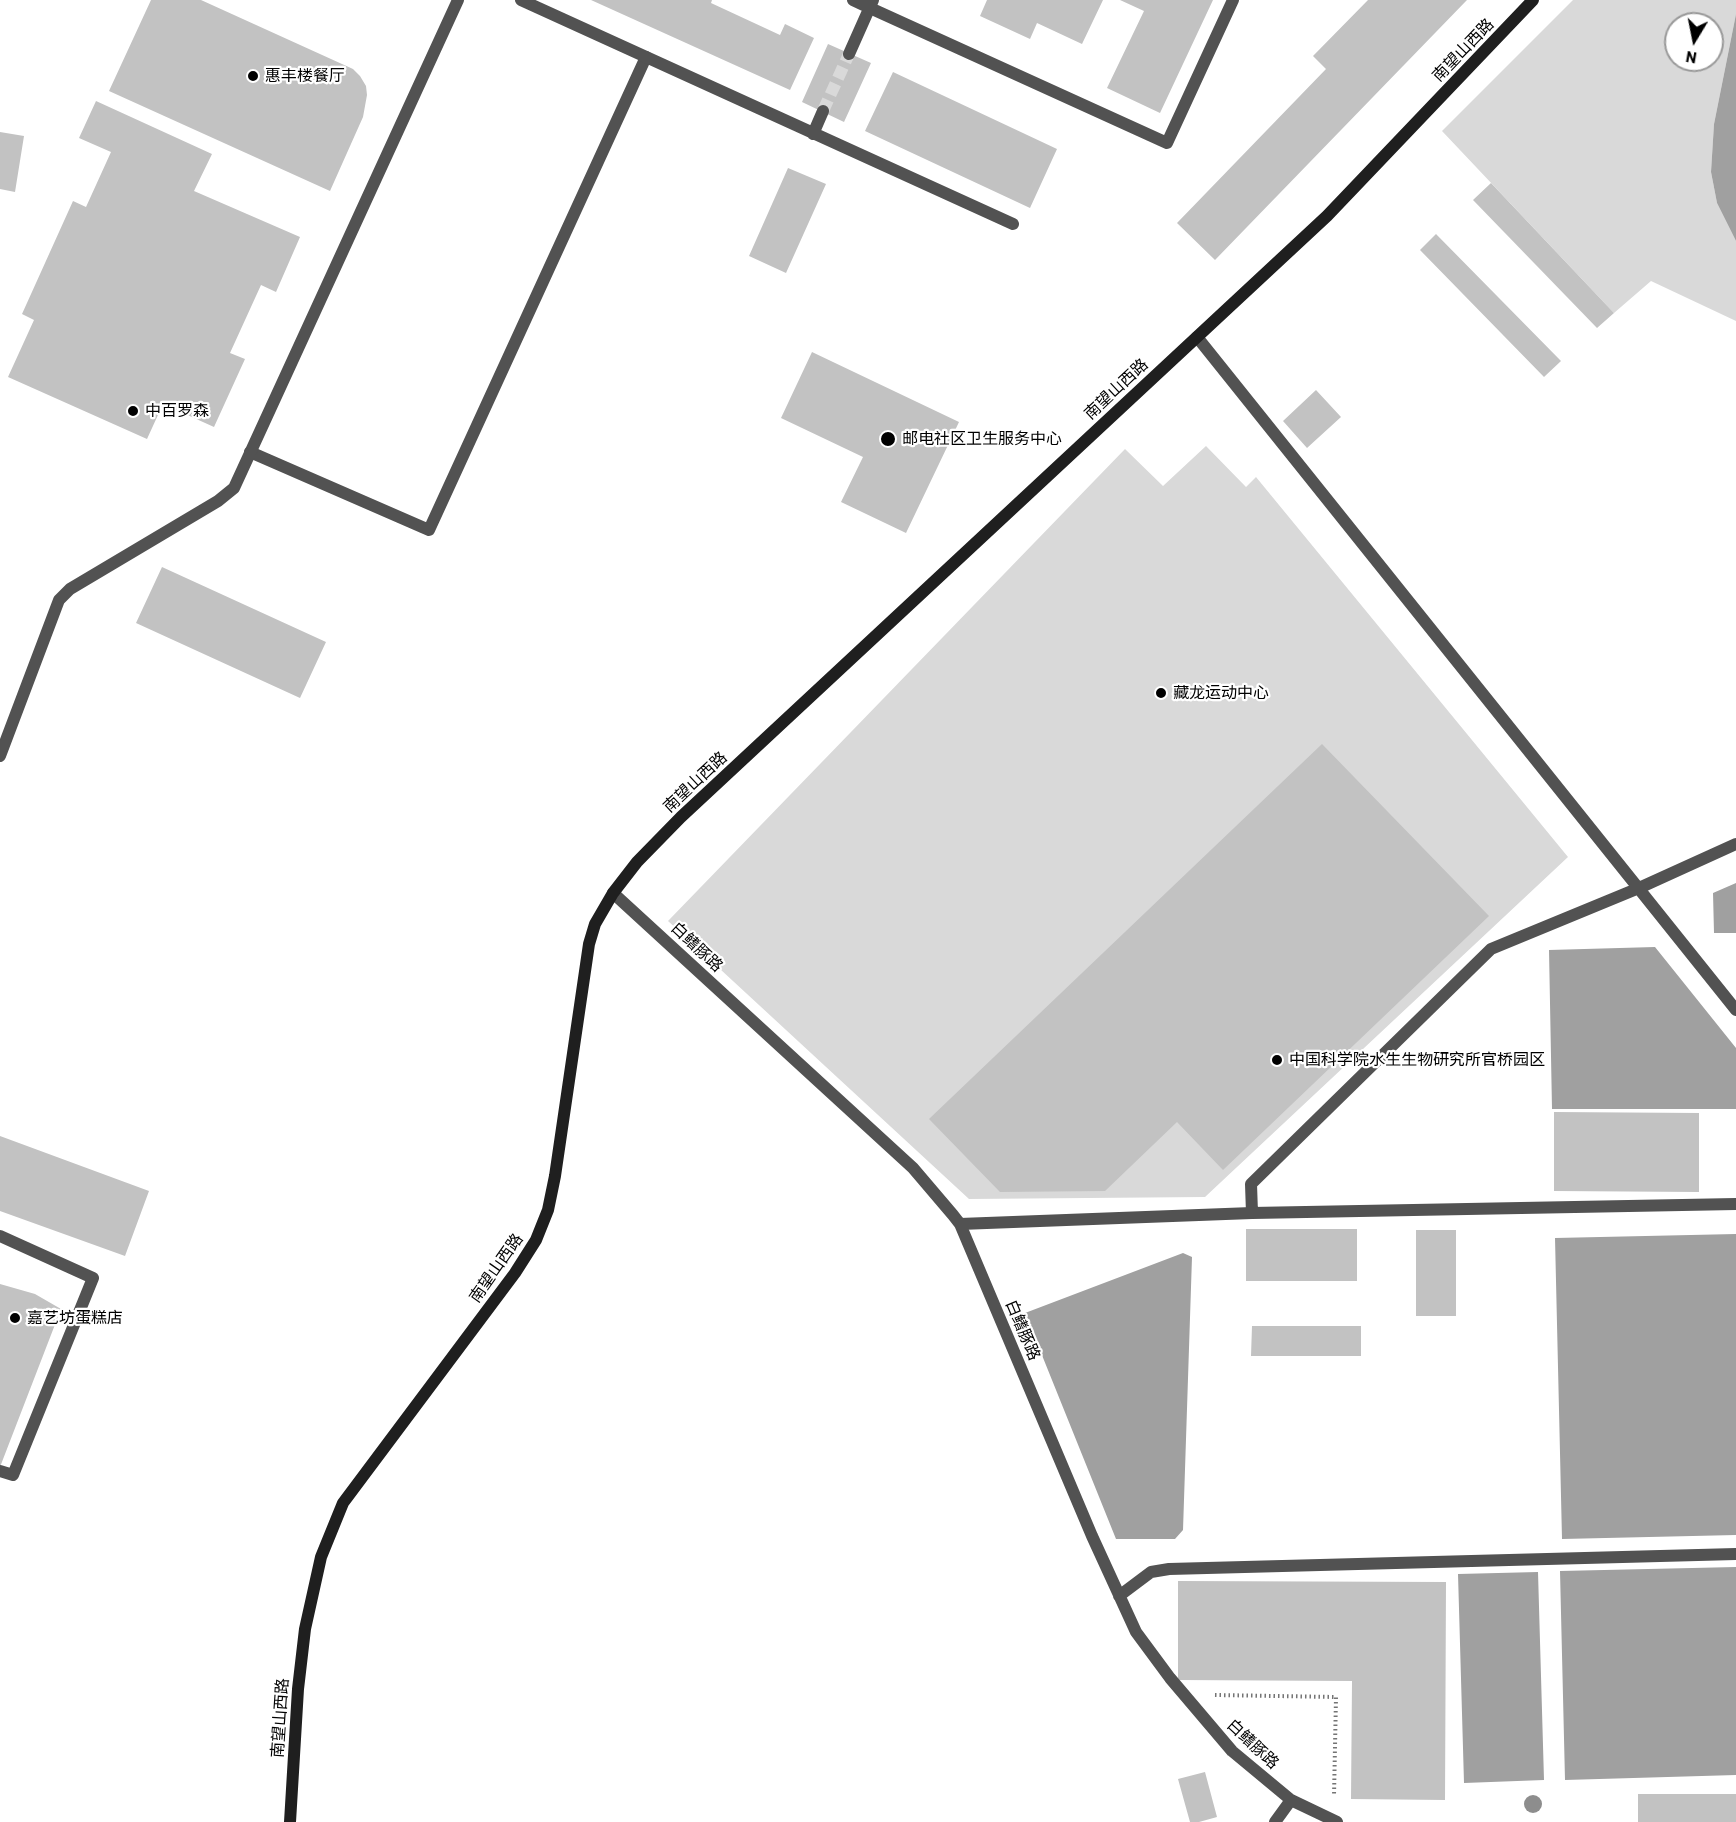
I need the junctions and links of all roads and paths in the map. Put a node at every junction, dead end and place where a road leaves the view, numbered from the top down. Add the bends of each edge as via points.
1 (458, 0) edge
2 (521, 0) edge
3 (853, 0) edge
4 (1233, 0) edge
5 (1533, 0) edge
6 (872, 4) edge
7 (849, 54) tunnel mouth
8 (646, 57) junction
9 (823, 111) tunnel mouth
10 (813, 134) junction
11 (1013, 224) dead end
12 (1197, 337) junction
13 (250, 452) junction
14 (0, 756) edge
15 (1736, 844) edge
16 (1639, 888) junction
17 (613, 893) junction
18 (1736, 1010) edge
19 (1736, 1204) edge
20 (1252, 1213) junction
21 (960, 1224) junction
22 (0, 1236) edge
23 (0, 1472) edge
24 (1736, 1554) edge
25 (1119, 1596) junction
26 (1184, 1695) junction
27 (1291, 1800) junction
28 (290, 1822) edge
29 (1275, 1822) edge
30 (1335, 1822) edge

1 - 13 street
2 - 8 street
3 - 6 street
4 - 6 street via 1167,143
5 - 12 street, 南望山西路 via 1327,216
6 - 7 street
8 - 10 street
8 - 13 street via 429,530
9 - 10 street
10 - 11 street
12 - 16 street
12 - 17 street, 南望山西路 via 681,817
13 - 14 street via 234,488 218,501 70,589 59,600
15 - 16 street
16 - 18 street
16 - 20 street via 1491,949 1251,1184
17 - 21 street, 白鳍豚路 via 913,1168
17 - 28 street, 南望山西路 via 595,924 589,944 555,1176 536,1240 343,1503 321,1557 305,1629
19 - 20 street
20 - 21 street
21 - 25 street, 白鳍豚路
22 - 23 street via 93,1278 13,1475
24 - 25 street via 1169,1569 1151,1572
25 - 26 street, 白鳍豚路 via 1149,1652
26 - 27 street, 白鳍豚路 via 1232,1751
26 - 30 path via 1335,1696
27 - 29 street
27 - 30 street, 白鳍豚路

